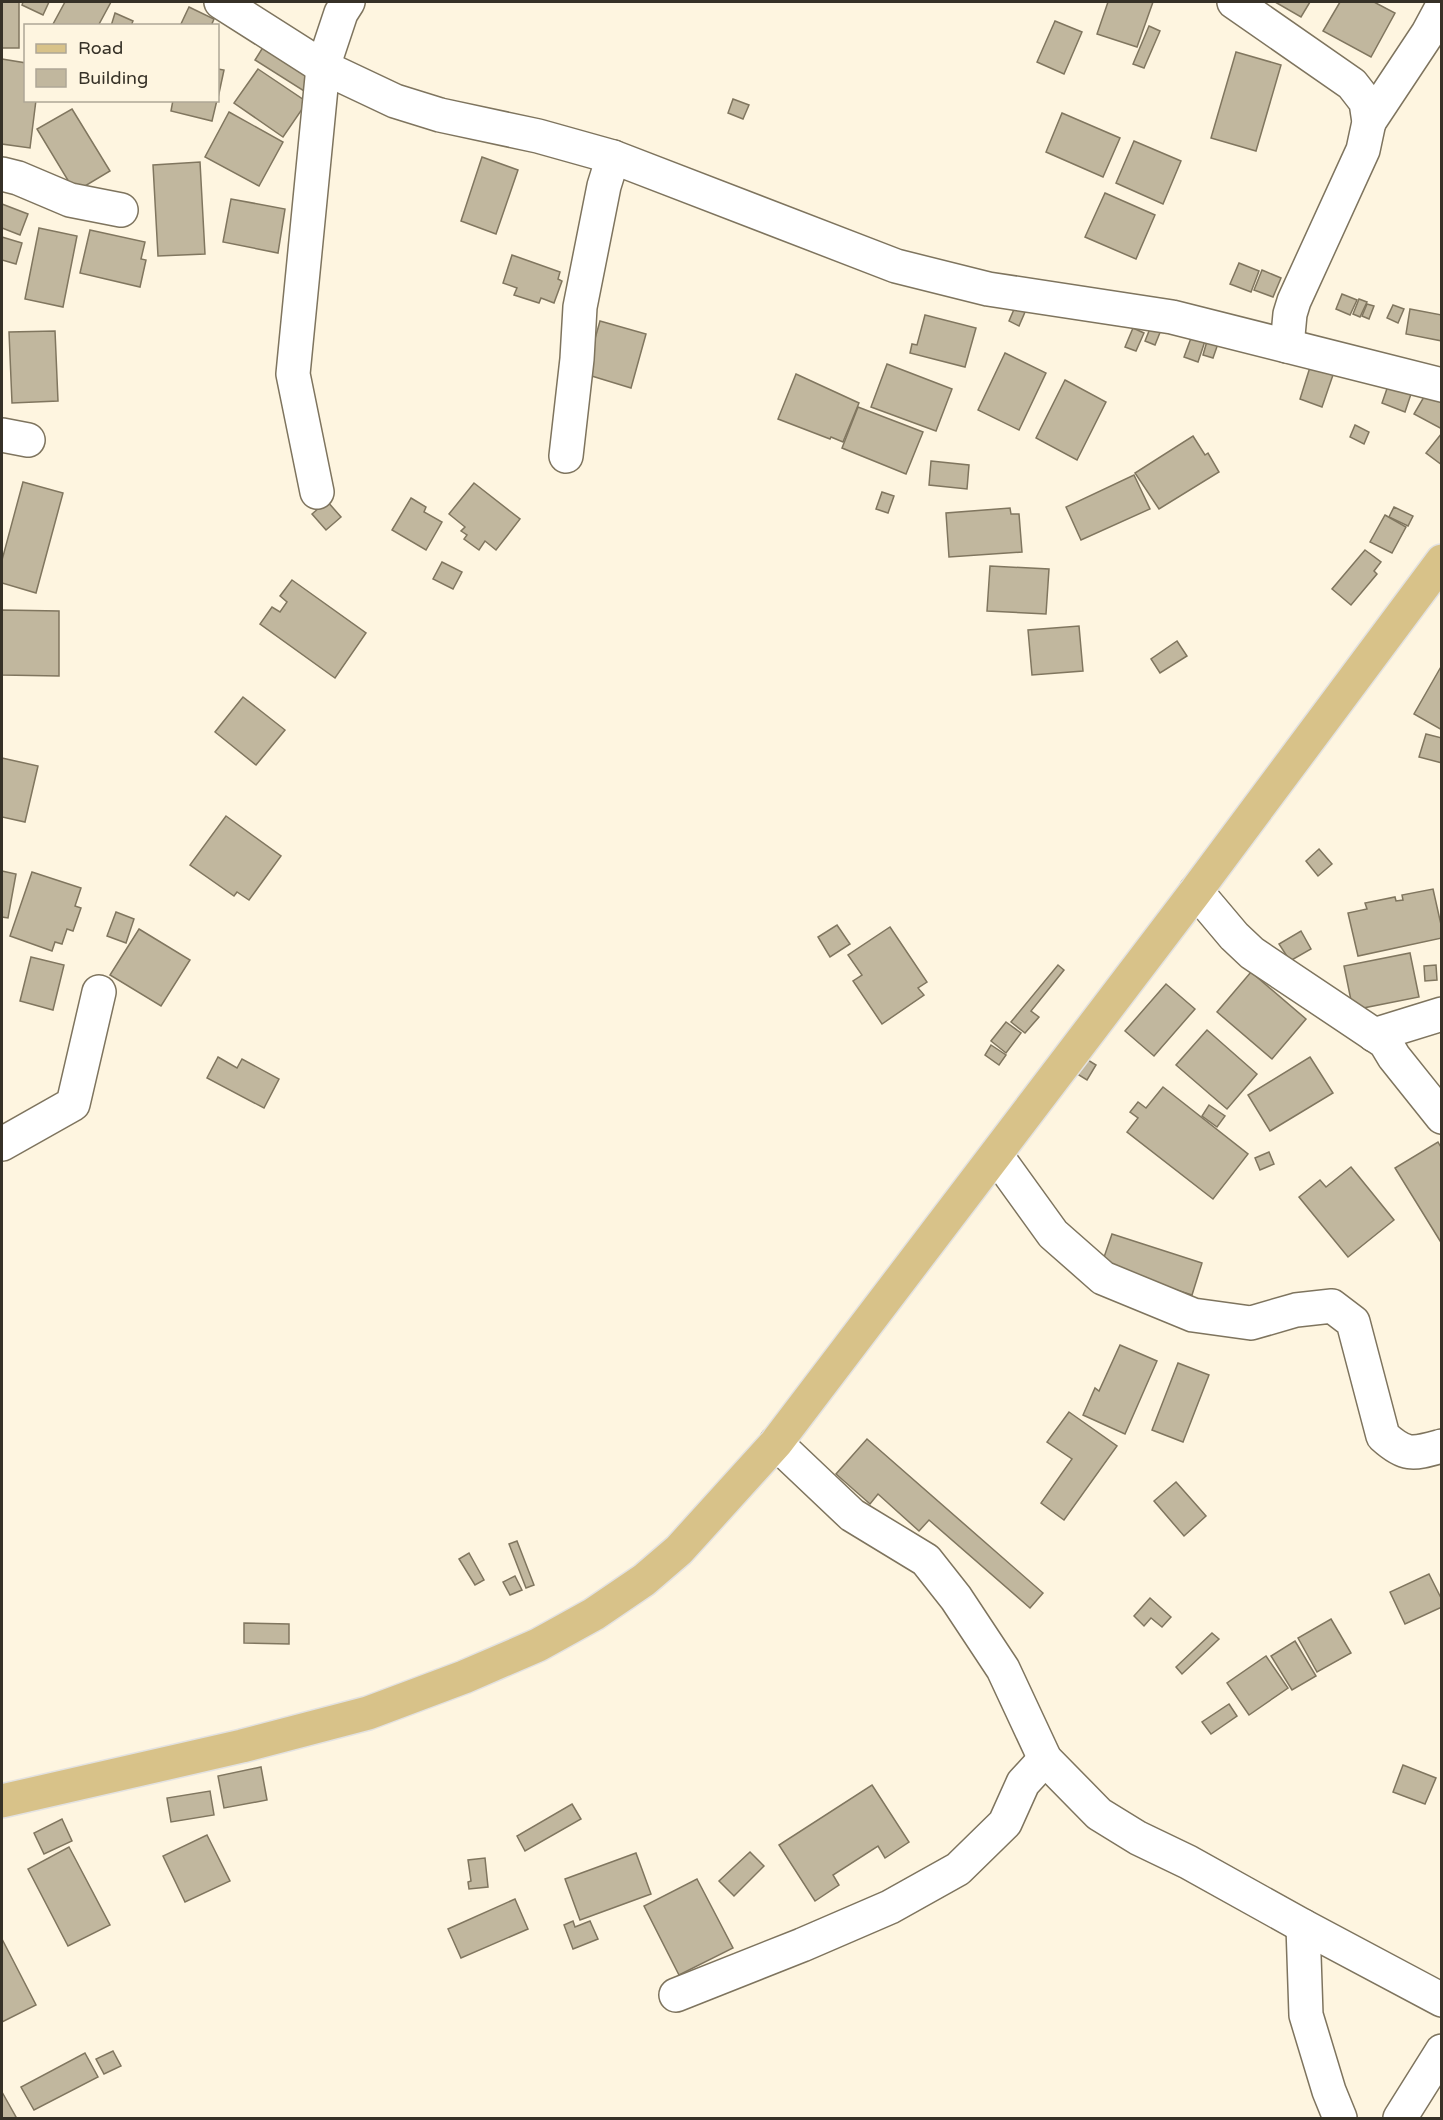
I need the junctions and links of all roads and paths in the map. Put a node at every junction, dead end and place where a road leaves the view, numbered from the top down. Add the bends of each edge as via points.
1 (221, 2) edge
2 (348, 2) edge
3 (1234, 2) edge
4 (1442, 7) edge
5 (323, 67) junction
6 (1369, 122) junction
7 (613, 157) junction
8 (2, 174) edge
9 (121, 210) dead end
10 (1287, 346) junction
11 (1442, 385) edge
12 (566, 456) dead end
13 (317, 492) dead end
14 (1442, 561) edge
15 (1196, 891) junction
16 (99, 992) dead end
17 (1442, 1014) edge
18 (1374, 1035) junction
19 (1442, 1117) edge
20 (2, 1144) edge
21 (996, 1155) junction
22 (776, 1443) junction
23 (1442, 1446) edge
24 (1045, 1759) junction
25 (2, 1801) edge
26 (1303, 1926) junction
27 (676, 1995) dead end
28 (1442, 2000) edge
29 (1442, 2051) edge
30 (1340, 2118) edge
31 (1401, 2118) edge

1 - 5 street
2 - 5 street
3 - 6 street via 1352,84 1366,102
4 - 6 street
5 - 7 street via 429,111
5 - 13 street via 293,374
6 - 10 street via 1363,150 1294,301
7 - 10 street via 896,266 988,289 1172,317
7 - 12 street via 580,307
8 - 9 street via 70,200
10 - 11 street
14 - 15 main road
15 - 18 street via 1252,953
15 - 21 main road
16 - 20 street via 73,1104
17 - 18 street
18 - 19 street via 1385,1042
21 - 22 main road
21 - 23 street via 1053,1234 1103,1278 1193,1315 1251,1323 1296,1310 1332,1306 1353,1322 1383,1436 1398,1449 1417,1453
22 - 24 street via 852,1515 926,1560 1003,1669
22 - 25 main road via 679,1550 644,1580 538,1645 368,1713
24 - 26 street via 1099,1814
24 - 27 street via 1023,1784 1005,1823 958,1869 890,1907
26 - 28 street
26 - 30 street via 1306,2015
29 - 31 street

